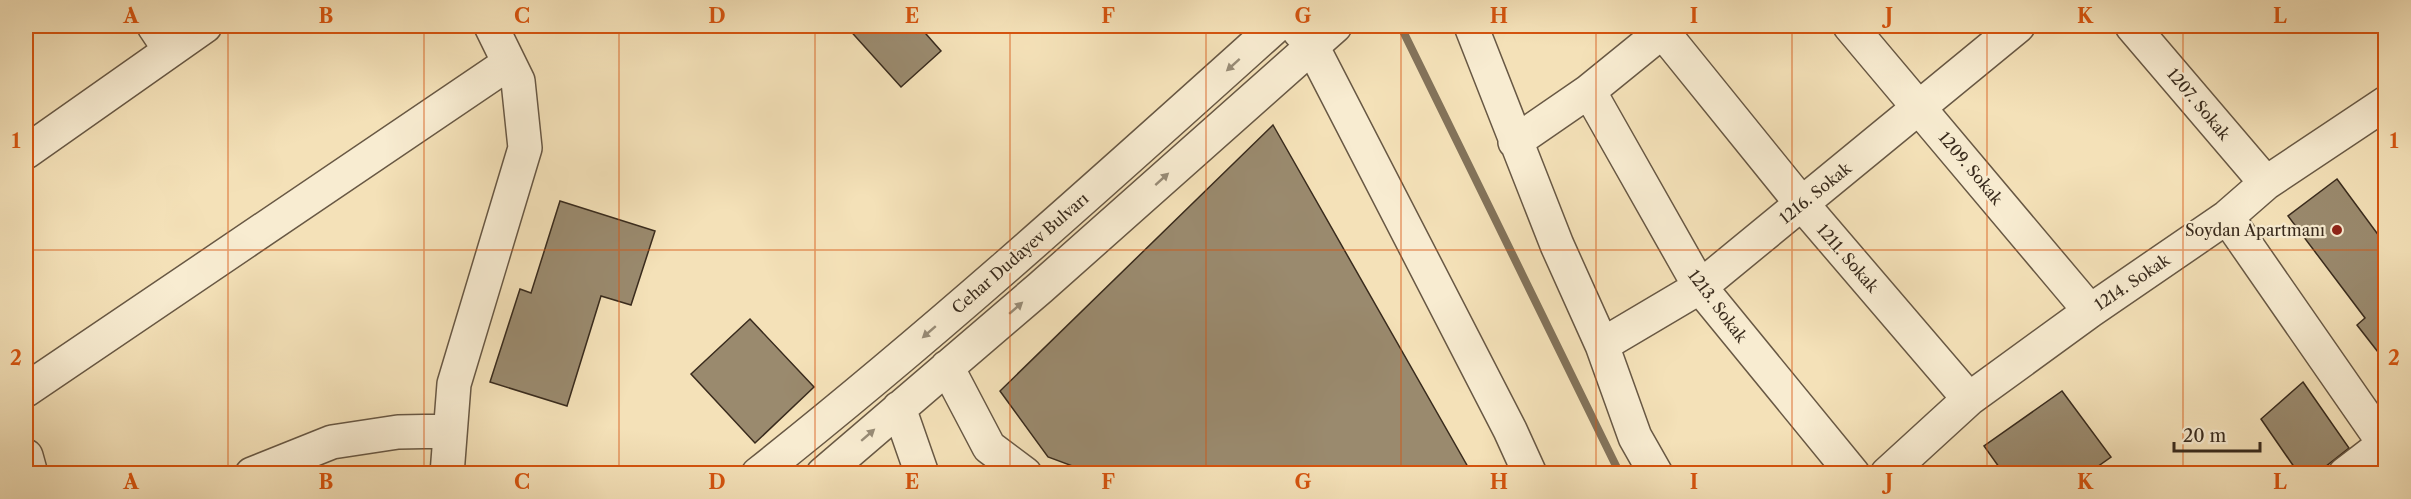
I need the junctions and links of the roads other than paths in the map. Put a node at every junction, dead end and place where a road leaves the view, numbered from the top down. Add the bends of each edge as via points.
1 (205, 26) edge
2 (491, 26) edge
3 (1276, 26) edge
4 (1471, 26) edge
5 (1850, 26) edge
6 (2018, 26) edge
7 (2132, 26) edge
8 (1665, 28) edge
9 (1314, 32) edge
10 (162, 38) edge
11 (509, 63) junction
12 (1589, 91) junction
13 (2385, 103) edge
14 (1920, 106) junction
15 (1515, 142) junction
16 (26, 152) edge
17 (2266, 183) junction
18 (1802, 204) junction
19 (2227, 218) junction
20 (1700, 287) junction
21 (2090, 311) junction
22 (1602, 345) junction
23 (947, 367) junction
24 (26, 390) edge
25 (1969, 399) junction
26 (899, 408) junction
27 (450, 431) junction
28 (2385, 445) edge
29 (26, 456) edge
30 (31, 474) edge
31 (252, 474) edge
32 (447, 474) edge
33 (758, 474) edge
34 (823, 474) edge
35 (922, 474) edge
36 (1025, 474) edge
37 (1530, 474) edge
38 (1656, 474) edge
39 (1852, 474) edge
40 (1887, 474) edge
41 (2345, 474) edge

1 - 10 street
2 - 11 street
3 -> 33 street, Cehar Dudayev Bulvarı via 842,407
4 - 15 street
5 - 14 street, 1209. Sokak
6 - 14 street, 1216. Sokak
7 - 17 street, 1207. Sokak
8 - 12 street
8 - 18 street, 1211. Sokak
23 -> 9 street
9 - 37 street
10 - 16 street
11 - 24 street
11 - 27 street via 518,81 525,148 454,384
12 - 15 street
12 - 20 street, 1213. Sokak
13 - 17 street, 1214. Sokak
14 - 18 street, 1216. Sokak
14 - 21 street, 1209. Sokak
15 - 22 street
17 - 19 street, 1214. Sokak
18 - 20 street, 1216. Sokak
18 - 25 street, 1211. Sokak
19 - 21 street, 1214. Sokak
19 - 28 street
20 - 22 street, 1216. Sokak
20 - 39 street, 1213. Sokak
21 - 25 street, 1214. Sokak
22 - 38 street via 1635,437
23 - 26 street
23 - 36 street via 988,447
25 - 40 street, 1214. Sokak
34 -> 26 street
26 - 35 street
27 - 31 street via 398,432 332,442
27 - 32 street
28 - 41 street
29 - 30 street

